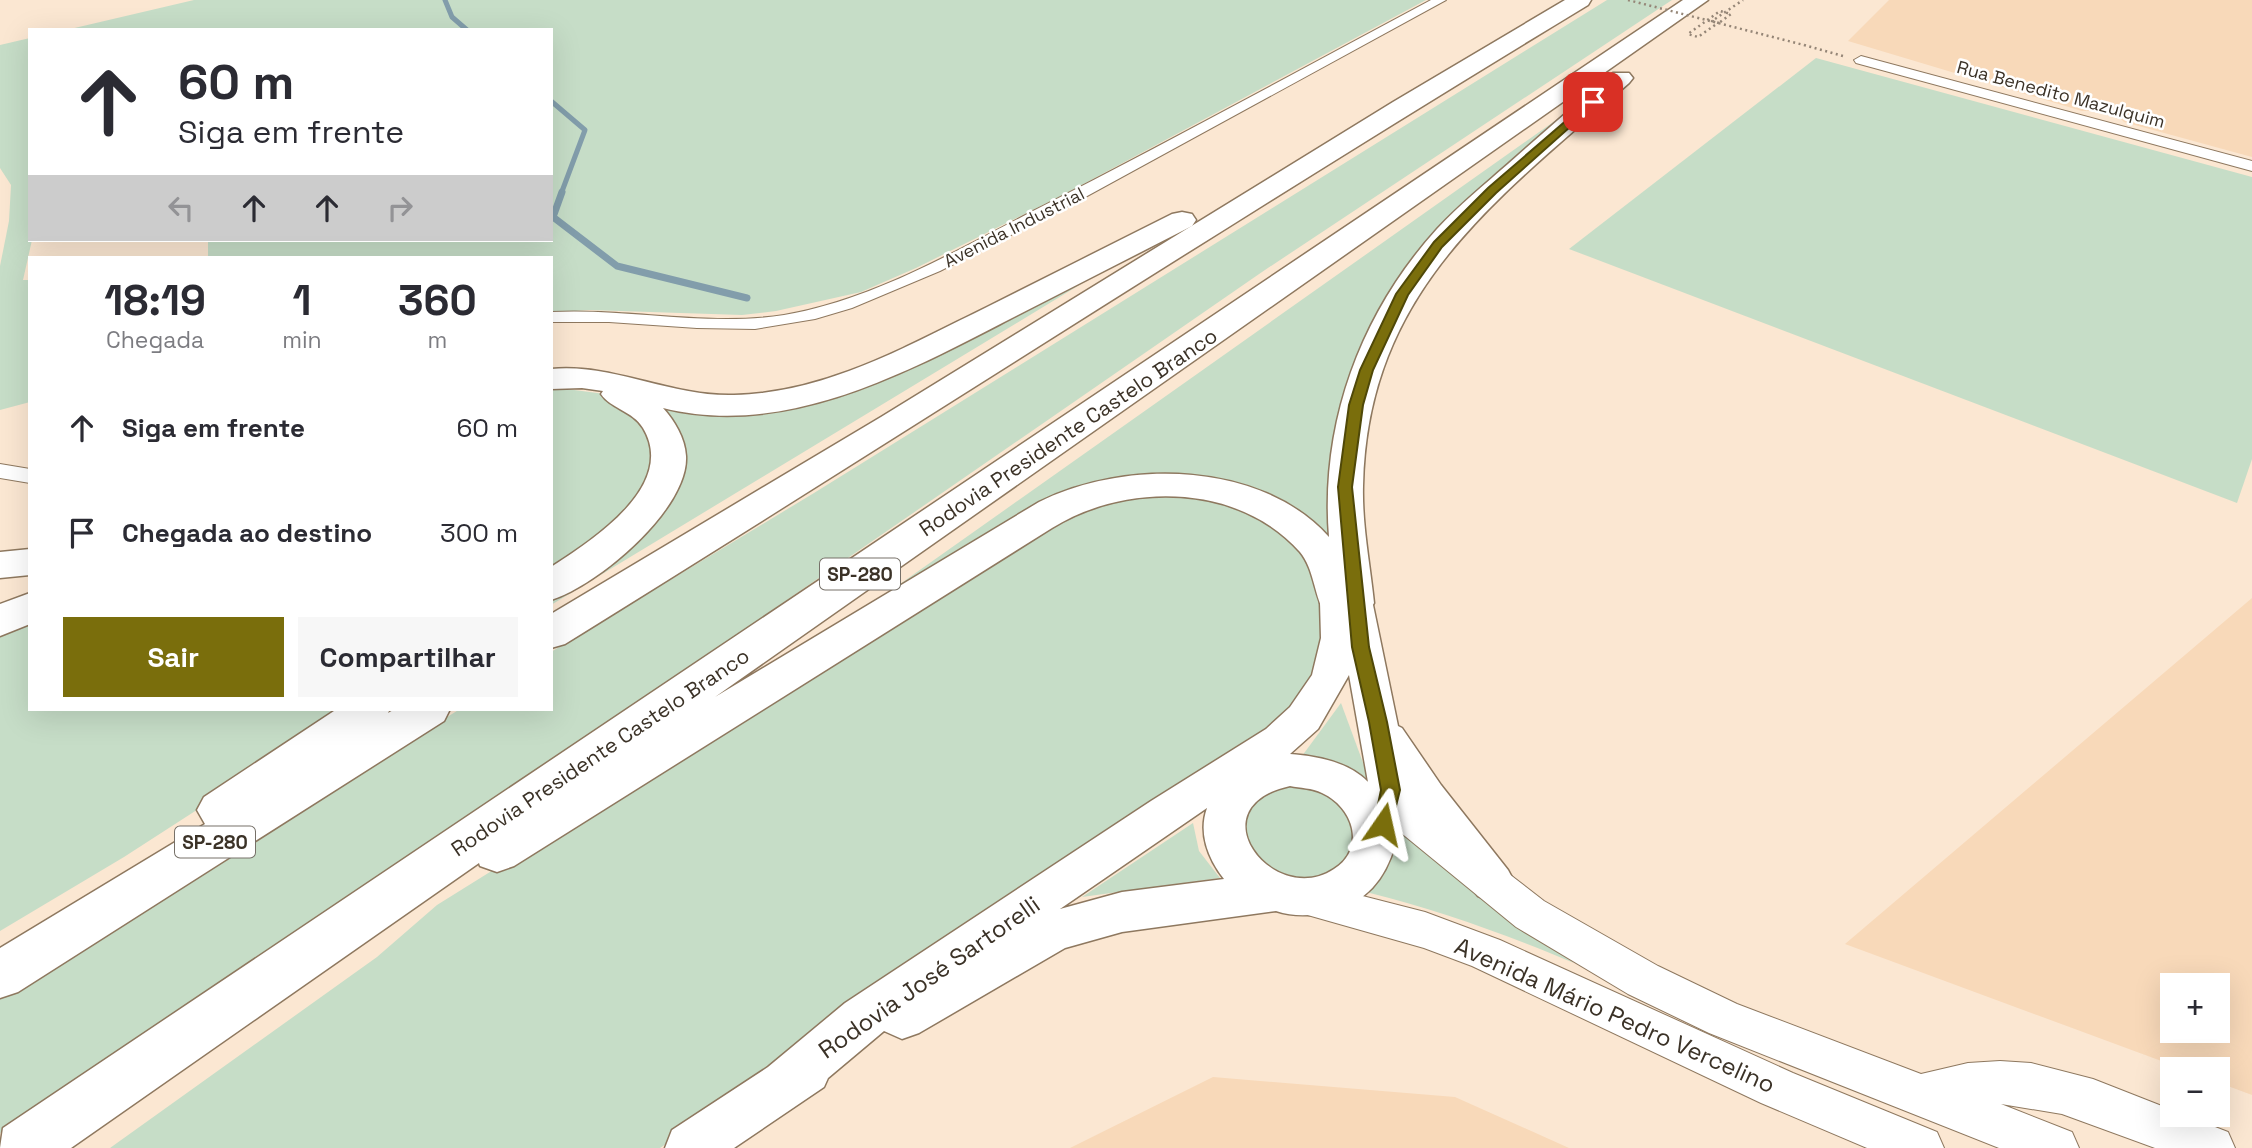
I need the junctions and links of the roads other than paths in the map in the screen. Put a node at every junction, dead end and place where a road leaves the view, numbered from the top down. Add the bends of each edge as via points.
1 (1440, 0) edge
2 (1580, 0) edge
3 (1709, 12) edge
4 (1861, 60) road end
5 (1402, 107) junction
6 (2252, 166) edge
7 (553, 317) edge
8 (553, 380) edge
9 (553, 380) edge
10 (0, 471) edge
11 (28, 476) edge
12 (28, 562) edge
13 (0, 565) edge
14 (553, 585) edge
15 (1346, 602) junction
16 (28, 608) edge
17 (0, 621) edge
18 (553, 632) edge
19 (366, 711) edge
20 (426, 711) edge
21 (1378, 722) junction
22 (1280, 740) junction
23 (1251, 781) junction
24 (1188, 798) junction
25 (1381, 823) junction
26 (1493, 883) junction
27 (1289, 895) junction
28 (0, 960) edge
29 (0, 975) edge
30 (787, 1081) junction
31 (1777, 1088) junction
32 (1920, 1096) junction
33 (2199, 1145) edge
34 (23, 1148) edge
35 (690, 1148) edge
36 (1887, 1148) edge
37 (1921, 1148) edge
38 (2056, 1148) edge

1 - 7 street, Avenida Industrial via 1069,199 863,300 821,313 749,324
2 - 5 highway
3 - 15 highway via 1463,219 1438,244 1402,294 1356,405 1345,487
3 - 34 highway, Rodovia Presidente Castelo Branco / SP-280
4 - 6 street, Rua Benedito Mazulquim
5 - 8 highway via 911,357 842,386 779,401 728,405 671,400 596,379
5 - 18 highway
9 - 14 highway via 599,388 644,408 666,439 667,460 652,503 634,524
10 - 11 street
12 - 13 highway
15 - 21 main road
15 - 22 main road, Rodovia José Sartorelli via 1330,678 1304,718
15 - 34 highway via 1314,543 1262,506 1195,486 1135,486 1083,497 1025,527
16 - 17 highway
19 - 28 highway
20 - 29 highway, SP-280
21 - 25 main road via 1390,790
21 - 26 main road via 1426,797
22 - 23 main road
22 - 24 main road, Rodovia José Sartorelli
23 - 24 main road via 1226,784
23 - 25 main road via 1290,770 1321,775 1349,789 1372,821
23 - 27 main road via 1227,810 1228,847 1246,873
24 - 30 main road, Rodovia José Sartorelli via 862,1019
25 - 26 main road, Avenida Mário Pedro Vercelino via 1413,821
25 - 27 main road via 1372,859 1346,887 1326,895
26 - 32 main road, Avenida Mário Pedro Vercelino via 1530,914 1643,980 1724,1018
27 - 30 main road, Rodovia José Sartorelli via 1122,912 1054,931
27 - 31 main road, Avenida Mário Pedro Vercelino via 1425,930 1486,953
30 - 35 main road
31 - 36 main road
31 - 37 main road, Avenida Mário Pedro Vercelino
32 - 33 main road via 1970,1084 2053,1088
32 - 38 main road, Avenida Mário Pedro Vercelino

